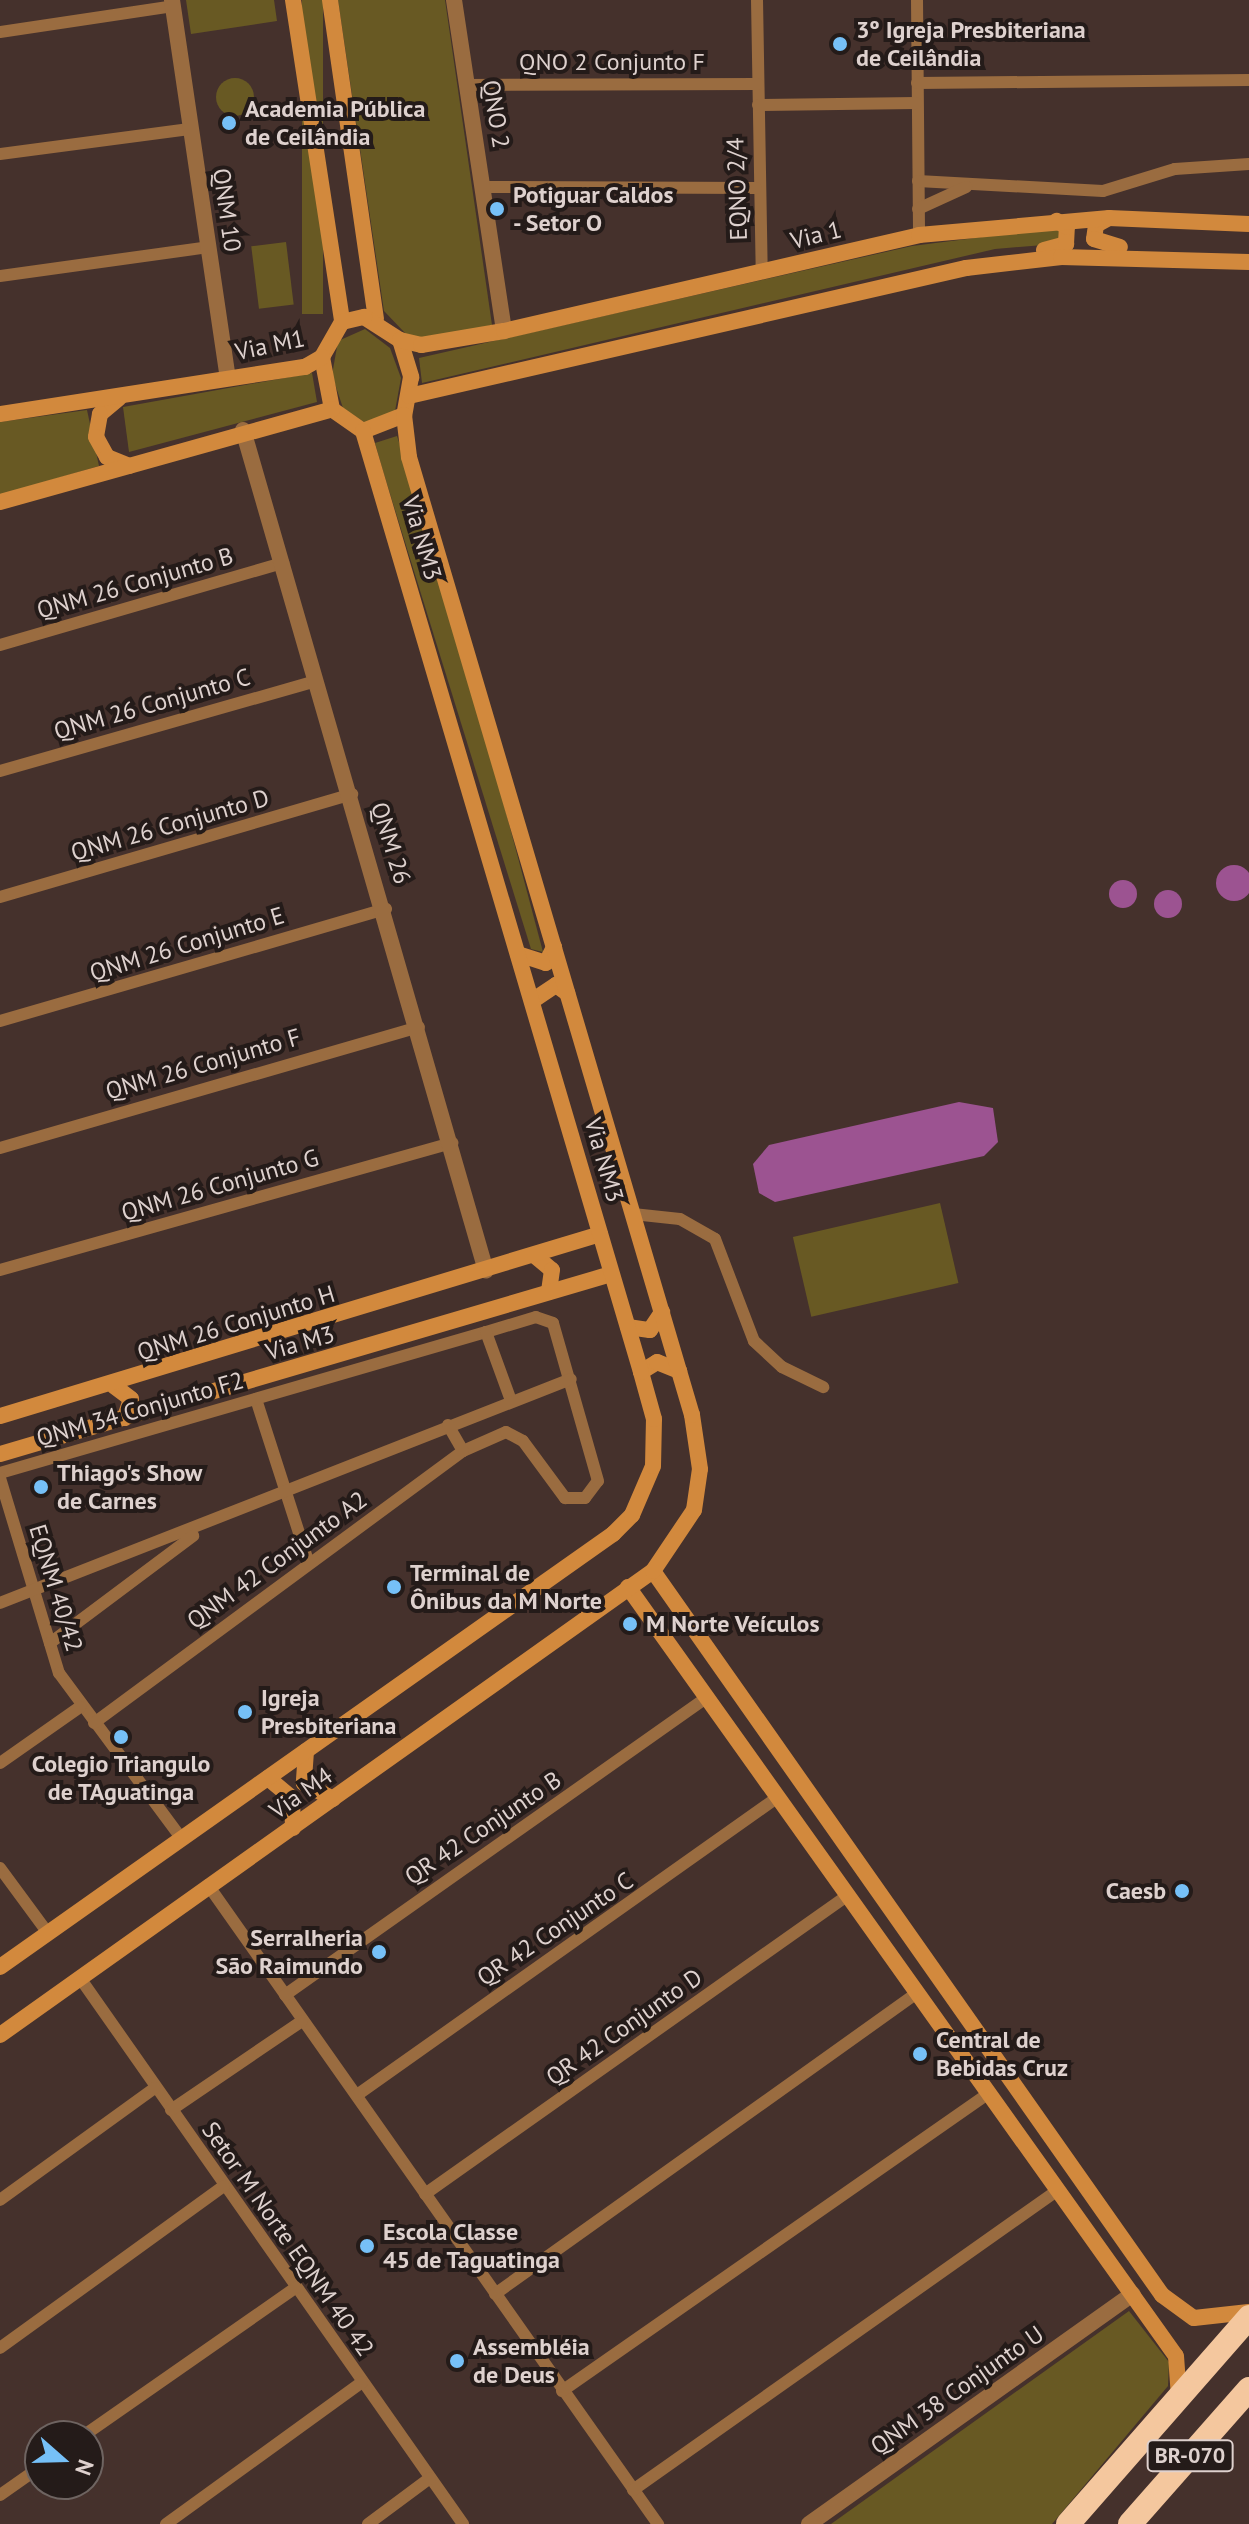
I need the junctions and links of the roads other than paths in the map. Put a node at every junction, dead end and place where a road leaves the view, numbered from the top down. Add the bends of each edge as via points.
1 (293, 0) edge
2 (330, 0) edge
3 (454, 0) edge
4 (757, 0) edge
5 (917, 0) edge
6 (172, 3) edge
7 (0, 32) edge
8 (1249, 80) edge
9 (917, 83) junction
10 (758, 84) junction
11 (467, 85) junction
12 (916, 103) junction
13 (758, 105) junction
14 (191, 129) junction
15 (0, 154) edge
16 (1249, 164) edge
17 (918, 181) junction
18 (971, 184) junction
19 (483, 187) junction
20 (756, 188) junction
21 (918, 209) junction
22 (1109, 218) junction
23 (1057, 221) junction
24 (1249, 224) edge
25 (919, 235) junction
26 (208, 247) junction
27 (1195, 257) junction
28 (1249, 262) edge
29 (966, 268) junction
30 (762, 273) junction
31 (0, 276) edge
32 (376, 319) junction
33 (342, 322) junction
34 (504, 331) junction
35 (400, 340) junction
36 (322, 357) junction
37 (228, 378) junction
38 (409, 396) junction
39 (124, 397) junction
40 (332, 409) junction
41 (0, 414) edge
42 (404, 415) junction
43 (243, 430) junction
44 (363, 431) junction
45 (129, 466) junction
46 (0, 502) edge
47 (283, 563) junction
48 (0, 645) edge
49 (316, 681) junction
50 (0, 771) edge
51 (352, 794) junction
52 (0, 897) edge
53 (386, 909) junction
54 (554, 947) junction
55 (518, 954) junction
56 (567, 993) junction
57 (532, 1001) junction
58 (0, 1021) edge
59 (419, 1027) junction
60 (453, 1143) junction
61 (0, 1148) edge
62 (633, 1214) junction
63 (600, 1234) junction
64 (534, 1255) junction
65 (0, 1270) edge
66 (486, 1271) junction
67 (611, 1274) junction
68 (549, 1292) junction
69 (662, 1312) junction
70 (628, 1327) junction
71 (486, 1332) junction
72 (679, 1371) junction
73 (641, 1372) junction
74 (571, 1379) junction
75 (114, 1386) junction
76 (823, 1387) dead end
77 (510, 1398) junction
78 (256, 1399) junction
79 (0, 1416) edge
80 (125, 1418) junction
81 (448, 1425) junction
82 (463, 1451) junction
83 (0, 1454) edge
84 (0, 1476) edge
85 (287, 1490) junction
86 (202, 1529) junction
87 (308, 1561) junction
88 (653, 1571) junction
89 (628, 1587) junction
90 (31, 1590) junction
91 (0, 1603) edge
92 (699, 1635) junction
93 (50, 1643) junction
94 (674, 1652) junction
95 (706, 1698) junction
96 (80, 1707) junction
97 (94, 1723) junction
98 (306, 1751) junction
99 (0, 1763) edge
100 (268, 1778) junction
101 (778, 1797) junction
102 (333, 1799) junction
103 (293, 1828) junction
104 (181, 1838) junction
105 (0, 1868) edge
106 (208, 1885) junction
107 (848, 1895) junction
108 (48, 1933) junction
109 (0, 1967) edge
110 (80, 1978) junction
111 (917, 1993) junction
112 (285, 1995) junction
113 (302, 2021) junction
114 (0, 2035) edge
115 (155, 2088) junction
116 (989, 2093) junction
117 (357, 2095) junction
118 (171, 2110) junction
119 (224, 2186) junction
120 (1058, 2190) junction
121 (425, 2194) junction
122 (0, 2200) edge
123 (295, 2288) junction
124 (495, 2294) junction
125 (1133, 2294) junction
126 (1162, 2295) junction
127 (1144, 2311) junction
128 (1249, 2314) edge
129 (0, 2348) edge
130 (362, 2382) junction
131 (1249, 2389) edge
132 (562, 2391) junction
133 (1179, 2399) junction
134 (104, 2421) edge
135 (24, 2478) edge
136 (430, 2478) junction
137 (633, 2490) junction
138 (0, 2495) edge
139 (166, 2524) edge
140 (368, 2524) edge
141 (461, 2524) edge
142 (658, 2524) edge
143 (809, 2524) edge
144 (1068, 2524) edge
145 (1130, 2524) edge

1 - 33 main road
2 - 32 main road
3 - 11 street, QNO 2
4 - 10 street, EQNO 2/4
5 - 9 street
6 - 7 street
6 - 14 street, QNM 10
8 - 9 street
9 - 12 street
10 - 11 street, QNO 2 Conjunto F
10 - 13 street, EQNO 2/4
11 - 19 street, QNO 2
12 - 13 street, EQNO 2/4
12 - 17 street
13 - 20 street, EQNO 2/4
14 - 15 street
14 - 26 street, QNM 10
16 - 18 street via 1175,169 1103,191
17 - 18 street
17 - 21 street
18 - 21 street
19 - 20 street
19 - 34 street, QNO 2
20 - 30 street, EQNO 2/4
21 - 25 street
22 - 23 main road, Via 1
22 - 24 main road, Via 1
22 - 27 main road via 1094,230 1102,246 1174,246
23 - 25 main road, Via 1
23 - 29 main road via 1069,232 1060,249 997,254
25 - 30 main road, Via 1
26 - 31 street
26 - 37 street, QNM 10
27 - 28 main road
27 - 29 main road via 1061,257
29 - 38 main road
30 - 34 main road, Via 1
32 - 33 main road
32 - 35 main road
33 - 36 main road
34 - 35 main road, Via 1 via 421,345
35 - 38 main road
36 - 37 main road, Via M1
36 - 40 main road
37 - 39 main road, Via M1
38 - 42 main road
39 - 41 main road, Via M1
39 - 45 main road via 104,408 96,437 107,457
40 - 43 main road
40 - 44 main road
42 - 44 main road
42 - 54 main road, Via NM3 via 409,457
43 - 45 main road
43 - 47 street, QNM 26
44 - 55 main road, Via NM3
45 - 46 main road
47 - 48 street, QNM 26 Conjunto B
47 - 49 street, QNM 26
49 - 50 street, QNM 26 Conjunto C
49 - 51 street, QNM 26
51 - 52 street, QNM 26 Conjunto D
51 - 53 street, QNM 26
53 - 58 street, QNM 26 Conjunto E
53 - 59 street, QNM 26
54 - 55 main road via 546,963
54 - 56 main road, Via NM3
55 - 57 main road, Via NM3
56 - 57 main road via 556,985
56 - 62 main road, Via NM3
57 - 63 main road, Via NM3
59 - 60 street, QNM 26
59 - 61 street, QNM 26 Conjunto F
60 - 65 street, QNM 26 Conjunto G
60 - 66 street, QNM 26
62 - 69 main road, Via NM3
62 - 76 street via 680,1219 715,1239 754,1341 782,1367
63 - 64 main road
63 - 67 main road, Via NM3
64 - 66 main road
64 - 68 main road via 552,1270
66 - 75 main road, QNM 26 Conjunto H
67 - 68 main road, Via M3
67 - 70 main road, Via NM3
68 - 80 main road, Via M3
69 - 70 main road via 650,1330
69 - 72 main road, Via NM3
70 - 73 main road, Via NM3
71 - 74 street, QNM 34 Conjunto F2 via 548,1318
71 - 77 street
71 - 78 street, QNM 34 Conjunto F2
72 - 73 main road via 657,1362
72 - 88 main road, Via NM3 via 699,1441 697,1495 681,1537
73 - 98 main road, Via NM3 via 657,1440 649,1484 632,1515
74 - 77 street
74 - 82 street, QNM 42 Conjunto A2 via 597,1469 585,1498 558,1492 513,1434
75 - 79 main road, QNM 26 Conjunto H
75 - 80 main road via 131,1399
77 - 81 street, QNM 42 Conjunto A2
78 - 84 street, QNM 34 Conjunto F2
78 - 85 street
80 - 83 main road, Via M3
81 - 82 street
81 - 85 street, QNM 42 Conjunto A2
82 - 87 street, QNM 42 Conjunto A2
84 - 90 street, EQNM 40/42
85 - 86 street, QNM 42 Conjunto A2
85 - 87 street
86 - 90 street, QNM 42 Conjunto A2
86 - 93 street, QNM 42 Conjunto A2
87 - 97 street, QNM 42 Conjunto A2
88 - 89 main road, Via NM3
88 - 92 main road
89 - 94 main road
89 - 102 main road, Via M4
90 - 91 street, QNM 42 Conjunto A2
90 - 93 street, EQNM 40/42
92 - 94 main road
92 - 126 main road
93 - 96 street, EQNM 40/42
94 - 95 main road
95 - 101 main road
95 - 112 street, QR 42 Conjunto B
96 - 97 street, EQNM 40/42
96 - 99 street
97 - 104 street, EQNM 40/42
98 - 100 main road, Via M4
98 - 102 main road via 304,1783
100 - 103 main road via 292,1798
100 - 104 main road, Via M4
101 - 107 main road
101 - 117 street, QR 42 Conjunto C
102 - 103 main road, Via M4
103 - 106 main road, Via M4
104 - 108 main road, Via M4
105 - 108 street
106 - 110 main road, Via M4
106 - 112 street
107 - 111 main road
107 - 121 street, QR 42 Conjunto D
108 - 109 main road, Via M4
110 - 114 main road, Via M4
110 - 115 street, Setor M Norte EQNM 40 42
111 - 116 main road
111 - 124 street
112 - 113 street
113 - 117 street
113 - 118 street
115 - 118 street, Setor M Norte EQNM 40 42
115 - 122 street
116 - 120 main road
116 - 132 street
117 - 121 street
118 - 119 street, Setor M Norte EQNM 40 42
119 - 123 street, Setor M Norte EQNM 40 42
119 - 129 street
120 - 125 main road
120 - 137 street
121 - 124 street
123 - 130 street, Setor M Norte EQNM 40 42
123 - 134 street
124 - 132 street
125 - 127 main road
125 - 143 street, QNM 38 Conjunto U
126 - 127 main road via 1156,2309
126 - 128 main road via 1194,2318
127 - 133 main road via 1181,2366
128 - 133 highway, BR-070
130 - 136 street, Setor M Norte EQNM 40 42
130 - 139 street
131 - 145 highway, BR-070
132 - 137 street
133 - 144 highway, BR-070
135 - 138 street
136 - 140 street
136 - 141 street, Setor M Norte EQNM 40 42
137 - 142 street

